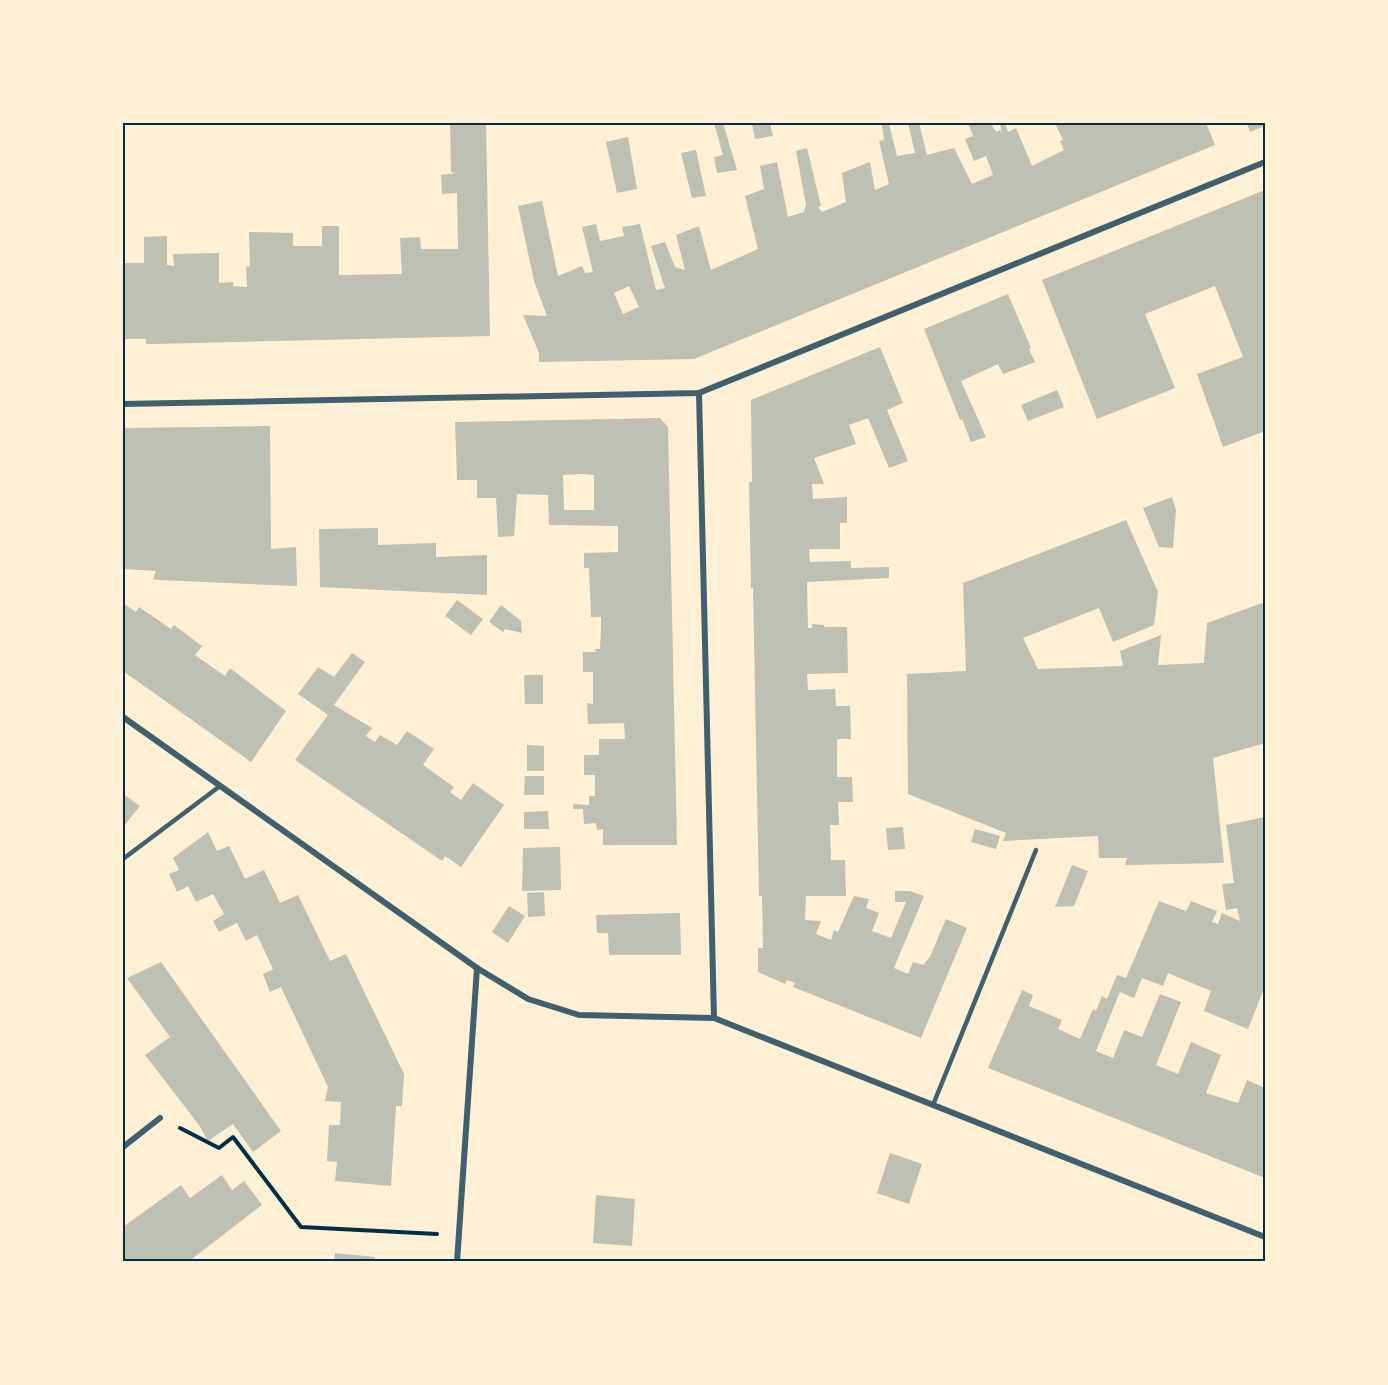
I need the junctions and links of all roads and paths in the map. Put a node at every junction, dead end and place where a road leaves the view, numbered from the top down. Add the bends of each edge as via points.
1 (1265, 162) edge
2 (699, 393) junction
3 (123, 404) edge
4 (123, 717) edge
5 (220, 786) junction
6 (1036, 850) dead end
7 (123, 859) edge
8 (477, 968) junction
9 (714, 1018) junction
10 (933, 1105) junction
11 (160, 1118) joint
12 (123, 1147) edge
13 (459, 1235) junction
14 (1265, 1238) edge
15 (457, 1262) edge

1 - 2 street
2 - 3 street
2 - 9 street
4 - 5 street
5 - 7 lane
5 - 8 street
6 - 10 lane
8 - 9 street via 528,999 579,1015
8 - 13 street
9 - 10 street
10 - 14 street
11 - 12 street
11 - 13 path via 219,1148 233,1137 301,1227
13 - 15 street

